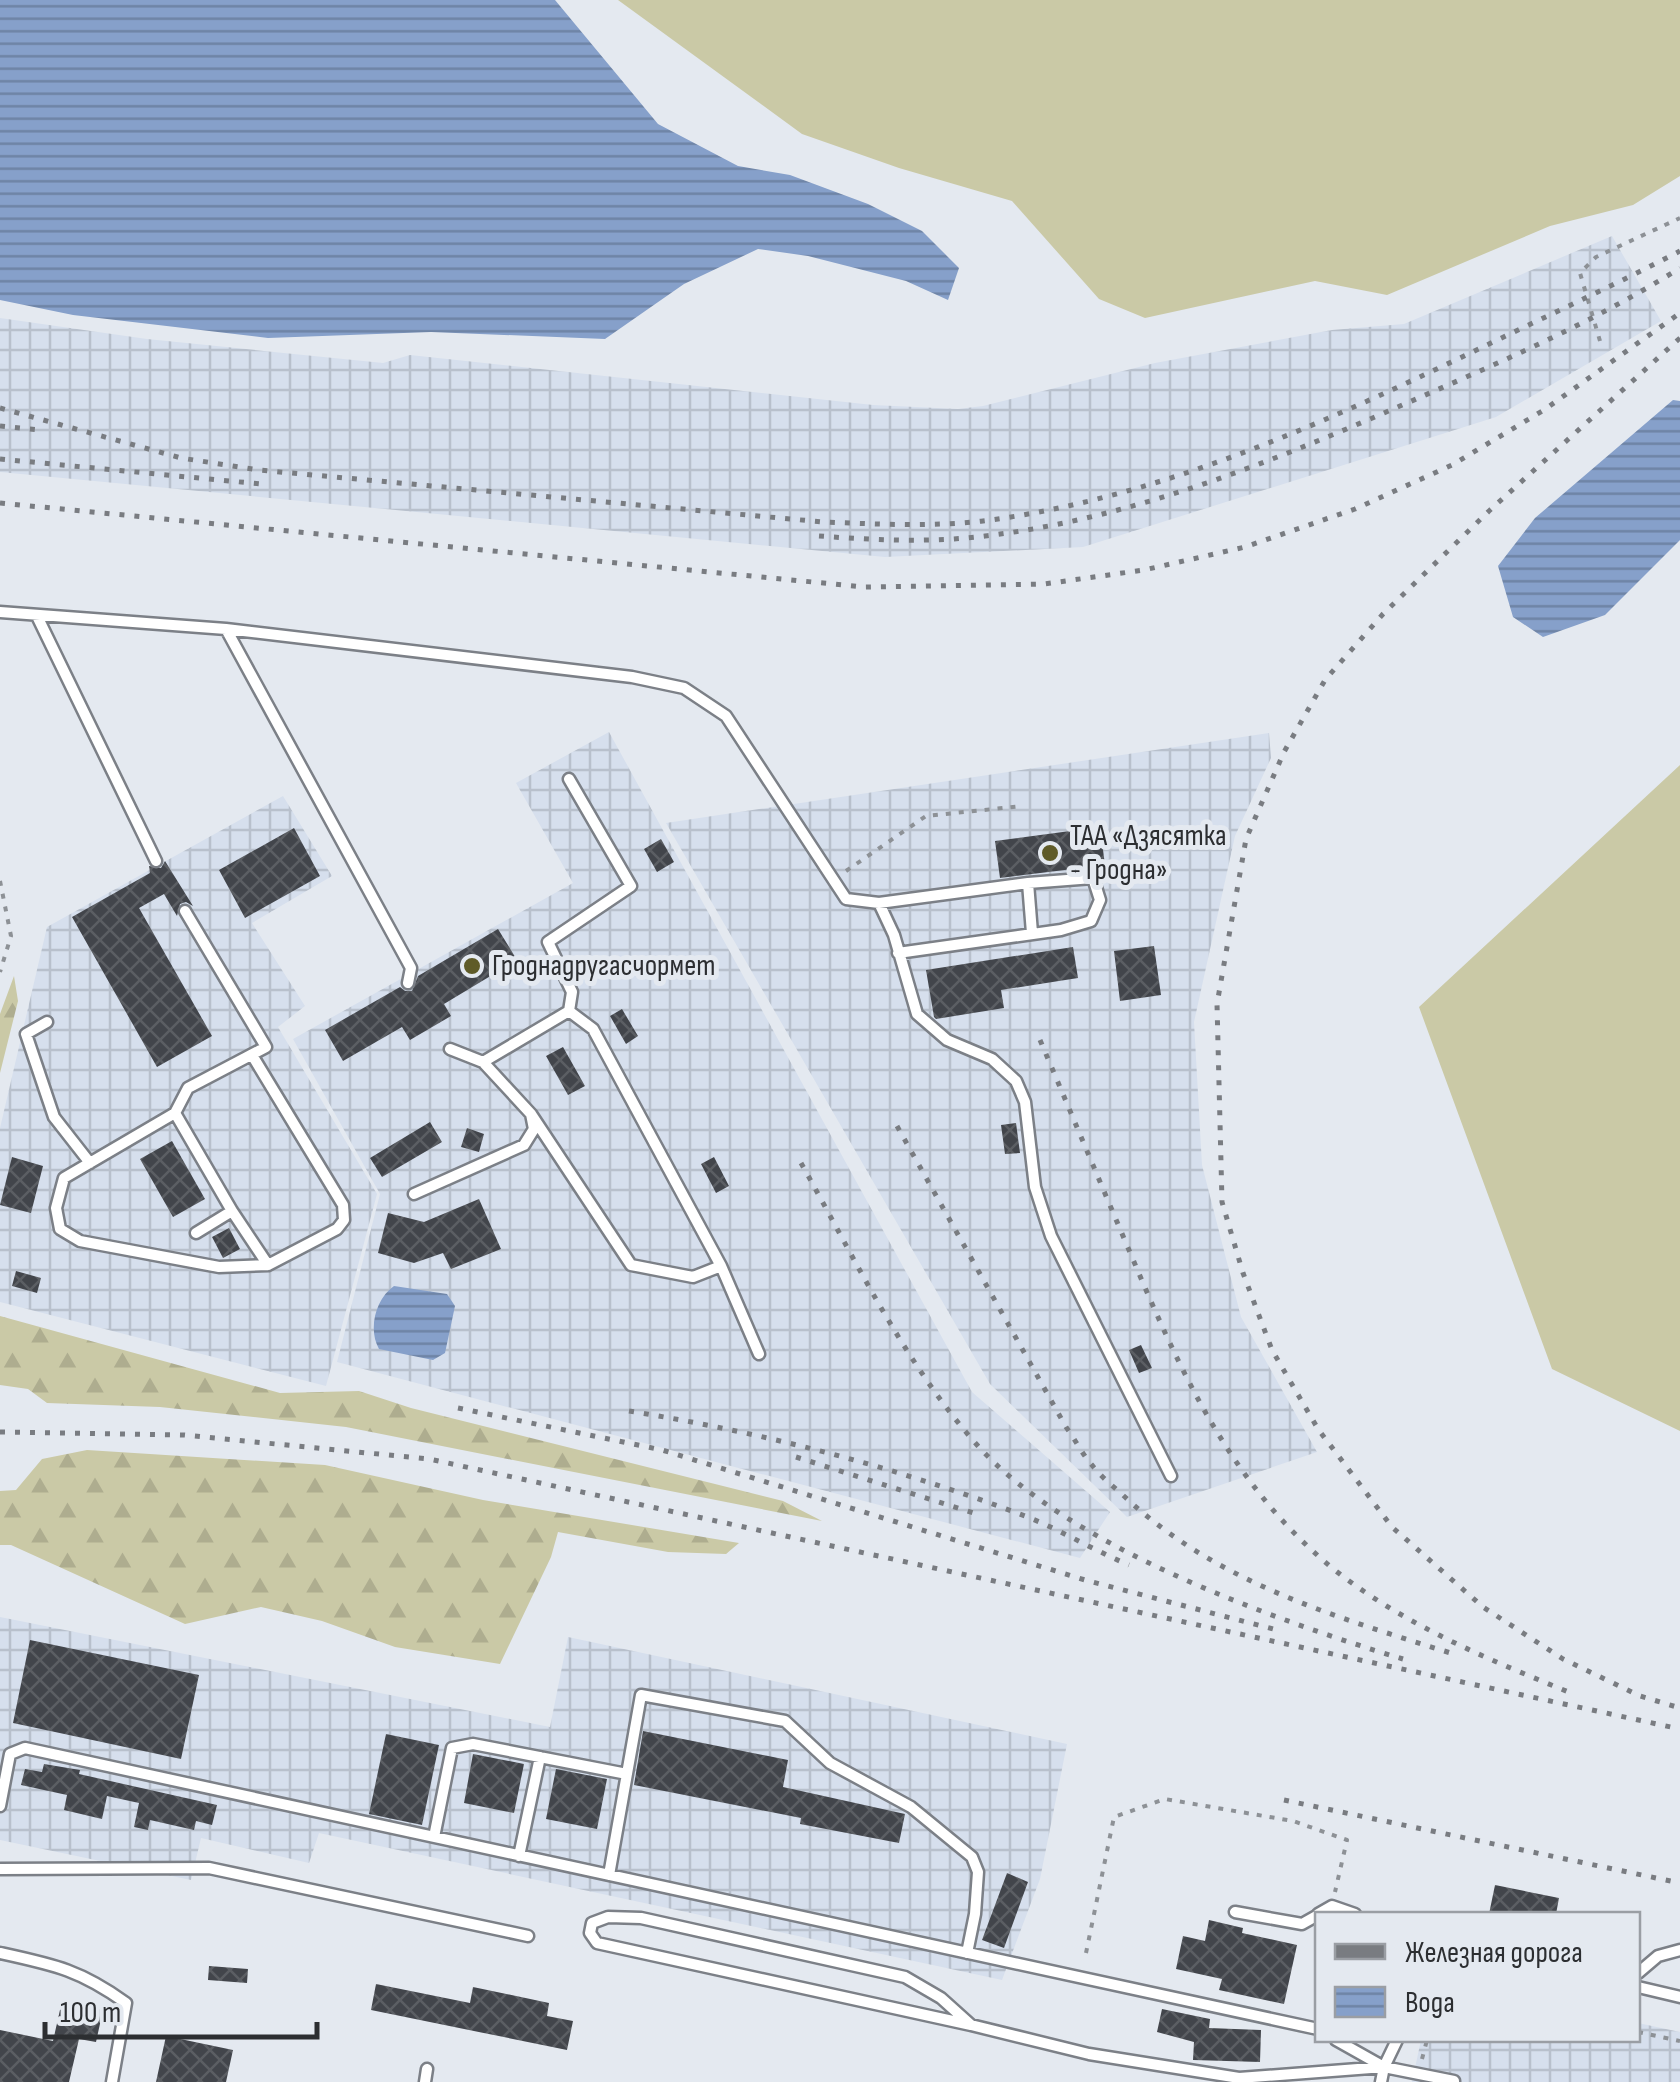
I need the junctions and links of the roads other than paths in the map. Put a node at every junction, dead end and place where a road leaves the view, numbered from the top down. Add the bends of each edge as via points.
1 (0, 612) edge
2 (37, 616) junction
3 (226, 629) junction
4 (569, 778) dead end
5 (156, 862) dead end
6 (1028, 883) junction
7 (879, 904) junction
8 (185, 911) dead end
9 (1032, 934) junction
10 (898, 953) junction
11 (408, 983) dead end
12 (569, 1011) junction
13 (47, 1022) dead end
14 (450, 1049) dead end
15 (252, 1055) junction
16 (483, 1062) junction
17 (175, 1113) junction
18 (532, 1114) junction
19 (90, 1162) junction
20 (414, 1194) dead end
21 (232, 1211) junction
22 (196, 1233) dead end
23 (268, 1265) junction
24 (721, 1266) junction
25 (759, 1354) dead end
26 (1172, 1476) dead end
27 (540, 1757) junction
28 (627, 1774) junction
29 (0, 1804) edge
30 (434, 1837) junction
31 (519, 1856) junction
32 (0, 1869) edge
33 (609, 1875) junction
34 (1235, 1912) dead end
35 (1323, 1912) edge
36 (1349, 1912) edge
37 (1315, 1917) edge
38 (528, 1936) dead end
39 (1680, 1950) edge
40 (0, 1952) edge
41 (967, 1953) junction
42 (1640, 1971) edge
43 (1640, 1988) edge
44 (1680, 1998) edge
45 (972, 2024) junction
46 (1315, 2028) edge
47 (1340, 2042) edge
48 (1397, 2042) edge
49 (1384, 2067) junction
50 (427, 2069) dead end
51 (1454, 2081) edge
52 (112, 2082) edge
53 (424, 2082) edge
54 (1382, 2082) edge

1 - 2 lane
2 - 3 lane
2 - 5 lane
3 - 7 lane via 684,688 726,716 846,898
3 - 11 lane via 411,968
4 - 12 lane via 632,886 548,942 572,992
6 - 7 lane
6 - 9 lane
6 - 9 lane via 1092,878 1100,900 1091,921
7 - 10 lane
8 - 15 lane via 266,1048
9 - 10 lane
10 - 26 lane via 917,1014 1016,1081 1025,1102 1035,1188 1051,1236
12 - 16 lane
12 - 24 lane via 594,1030
13 - 19 lane via 26,1034 54,1117
14 - 16 lane
15 - 17 lane via 188,1088
15 - 23 lane via 342,1204 344,1220
16 - 18 lane
17 - 19 lane
17 - 21 lane
18 - 20 lane via 534,1128 524,1145
18 - 24 lane via 632,1265 693,1277
19 - 23 lane via 64,1178 56,1208 60,1229 80,1241 219,1268
21 - 22 lane
21 - 23 lane
24 - 25 lane
27 - 28 lane
27 - 30 lane via 473,1744 452,1748
27 - 31 lane
28 - 33 lane
28 - 41 lane via 641,1694 785,1721 830,1763 910,1807 972,1857 978,1872
29 - 30 lane via 10,1754 25,1748
30 - 31 lane
31 - 33 lane
32 - 38 lane via 210,1868
33 - 41 lane
34 - 37 lane via 1302,1924
35 - 36 lane via 1332,1906
39 - 42 lane via 1658,1956
40 - 52 lane via 93,1979 126,2003
41 - 46 lane
43 - 44 lane
45 - 45 lane via 597,1942 592,1923 641,1918 905,1976
45 - 49 lane via 1089,2054 1239,2078
47 - 49 lane
48 - 49 lane
49 - 51 lane
49 - 54 lane
50 - 53 lane

